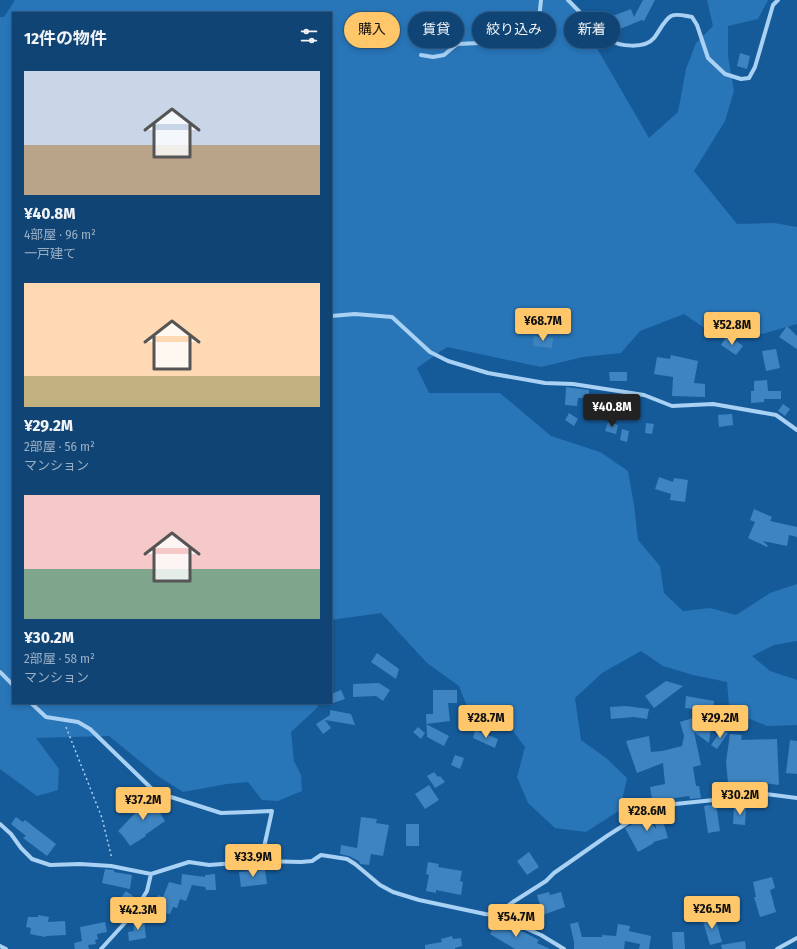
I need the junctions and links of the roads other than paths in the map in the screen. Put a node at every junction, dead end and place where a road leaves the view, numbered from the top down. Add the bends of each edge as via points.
1 (541, 0) edge
2 (568, 0) edge
3 (778, 0) edge
4 (421, 55) dead end
5 (332, 316) edge
6 (797, 430) edge
7 (0, 672) edge
8 (12, 684) edge
9 (32, 704) edge
10 (797, 798) edge
11 (0, 824) edge
12 (261, 861) junction
13 (151, 874) junction
14 (496, 915) junction
15 (797, 938) edge
16 (0, 946) edge
17 (6, 949) edge
18 (101, 949) edge
19 (564, 949) edge
20 (777, 949) edge

1 - 4 street via 538,29 533,33 504,42 457,44 444,55
2 - 3 street via 609,39 620,45 646,43 653,39 669,17 676,14 692,17 708,58 725,74 741,79 749,78 755,68 773,5
5 - 6 street via 355,314 392,317 430,352 488,373 544,383 573,384 644,395 672,406 713,404 776,415
7 - 8 street
9 - 12 street via 46,717 78,722 90,729 151,788 221,813 272,811
10 - 14 street via 750,792 714,800 675,804 646,812 607,836
11 - 13 street via 32,859 50,865 111,866
12 - 13 street via 209,865 189,862
12 - 14 street via 301,862 321,855 347,859 393,892 419,900
13 - 18 street via 147,891 132,915
14 - 19 street via 541,935
15 - 20 street
16 - 17 street

